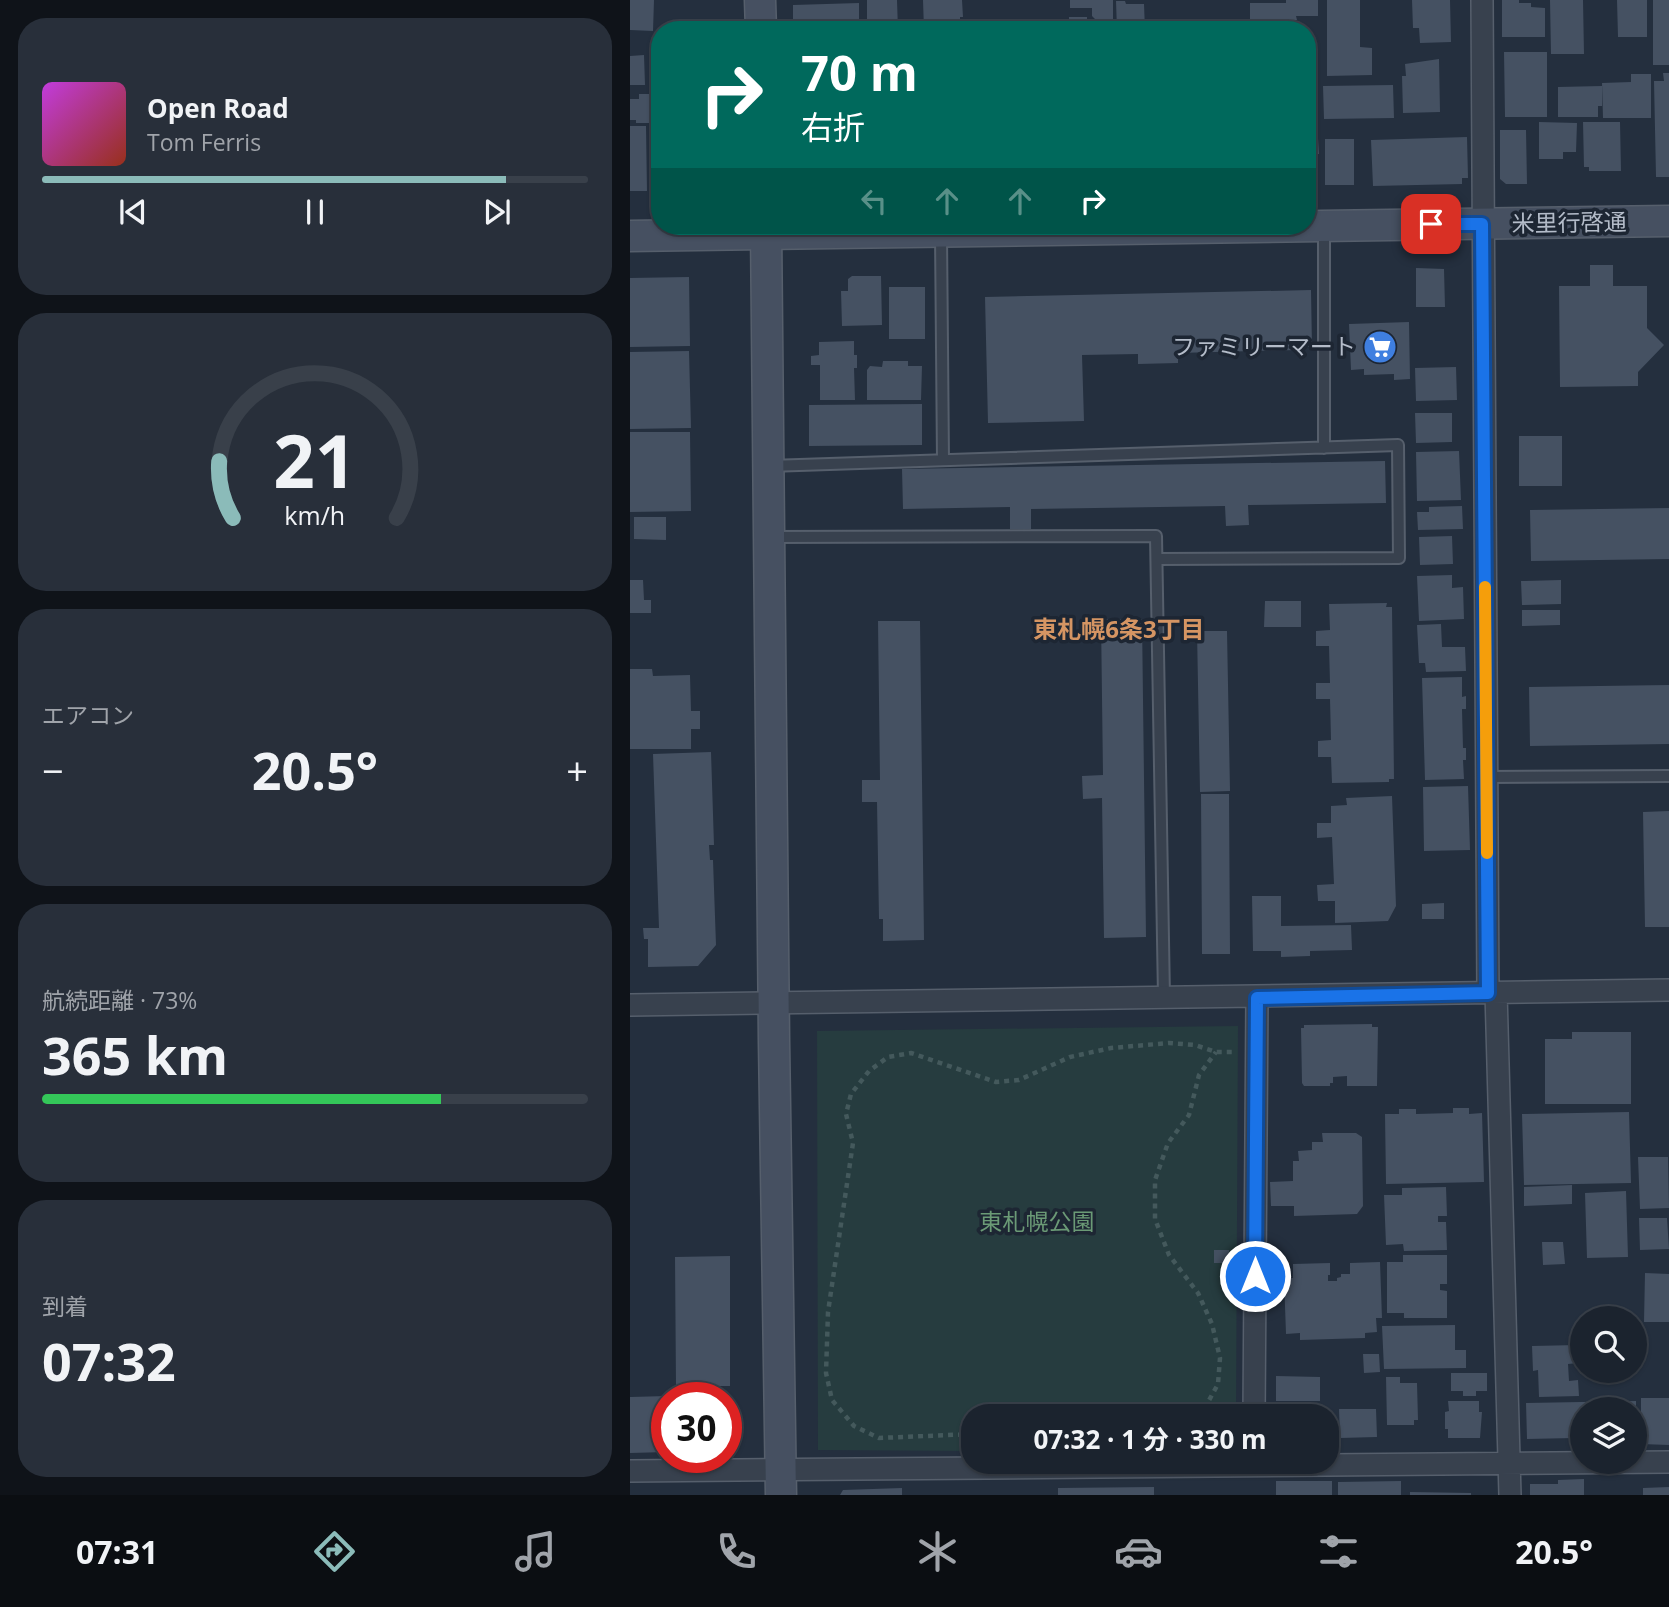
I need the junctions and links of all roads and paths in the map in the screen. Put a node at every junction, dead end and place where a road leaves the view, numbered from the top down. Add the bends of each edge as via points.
1 (760, 0) edge
2 (1482, 0) edge
3 (761, 21) edge
4 (1669, 221) edge
5 (1482, 224) junction
6 (1316, 226) edge
7 (1324, 226) junction
8 (653, 235) edge
9 (766, 235) edge
10 (941, 235) edge
11 (630, 236) edge
12 (1324, 448) junction
13 (943, 460) junction
14 (768, 466) junction
15 (769, 537) junction
16 (1157, 559) junction
17 (1669, 776) edge
18 (1486, 777) junction
19 (1669, 990) edge
20 (1492, 993) junction
21 (1164, 997) junction
22 (1257, 998) junction
23 (774, 1002) junction
24 (630, 1005) edge
25 (1216, 1052) junction
26 (1238, 1052) dead end
27 (1207, 1404) edge
28 (1254, 1404) edge
29 (961, 1435) edge
30 (1509, 1462) junction
31 (1669, 1462) edge
32 (1339, 1463) edge
33 (630, 1471) edge
34 (980, 1474) edge
35 (781, 1482) edge
36 (1510, 1495) edge

1 - 3 street
2 - 5 street
4 - 5 street, 米里行啓通
5 - 7 street, 米里行啓通
5 - 18 street
6 - 7 street, 米里行啓通
7 - 12 lane
8 - 11 street, 米里行啓通
9 - 14 street
10 - 13 lane
12 - 13 lane
12 - 16 lane via 1398,445 1399,558
13 - 14 lane
14 - 15 street
15 - 16 lane via 1156,536
15 - 23 street
16 - 21 lane
17 - 18 lane
18 - 20 street
19 - 20 street
20 - 22 street
20 - 30 street
21 - 22 street
21 - 23 street
22 - 28 street
23 - 24 street
23 - 35 street
25 - 26 path
25 - 27 path via 1199,1075 1189,1115 1168,1143 1155,1180 1155,1219 1169,1255 1198,1293 1220,1358 1218,1384
25 - 29 path via 1168,1043 1111,1048 1070,1057 1020,1080 996,1082 911,1052 888,1058 869,1071 851,1094 846,1114 853,1143 828,1312 826,1373 832,1400 855,1426 879,1438
30 - 31 street
30 - 32 street
30 - 36 street
33 - 35 street
34 - 35 street

